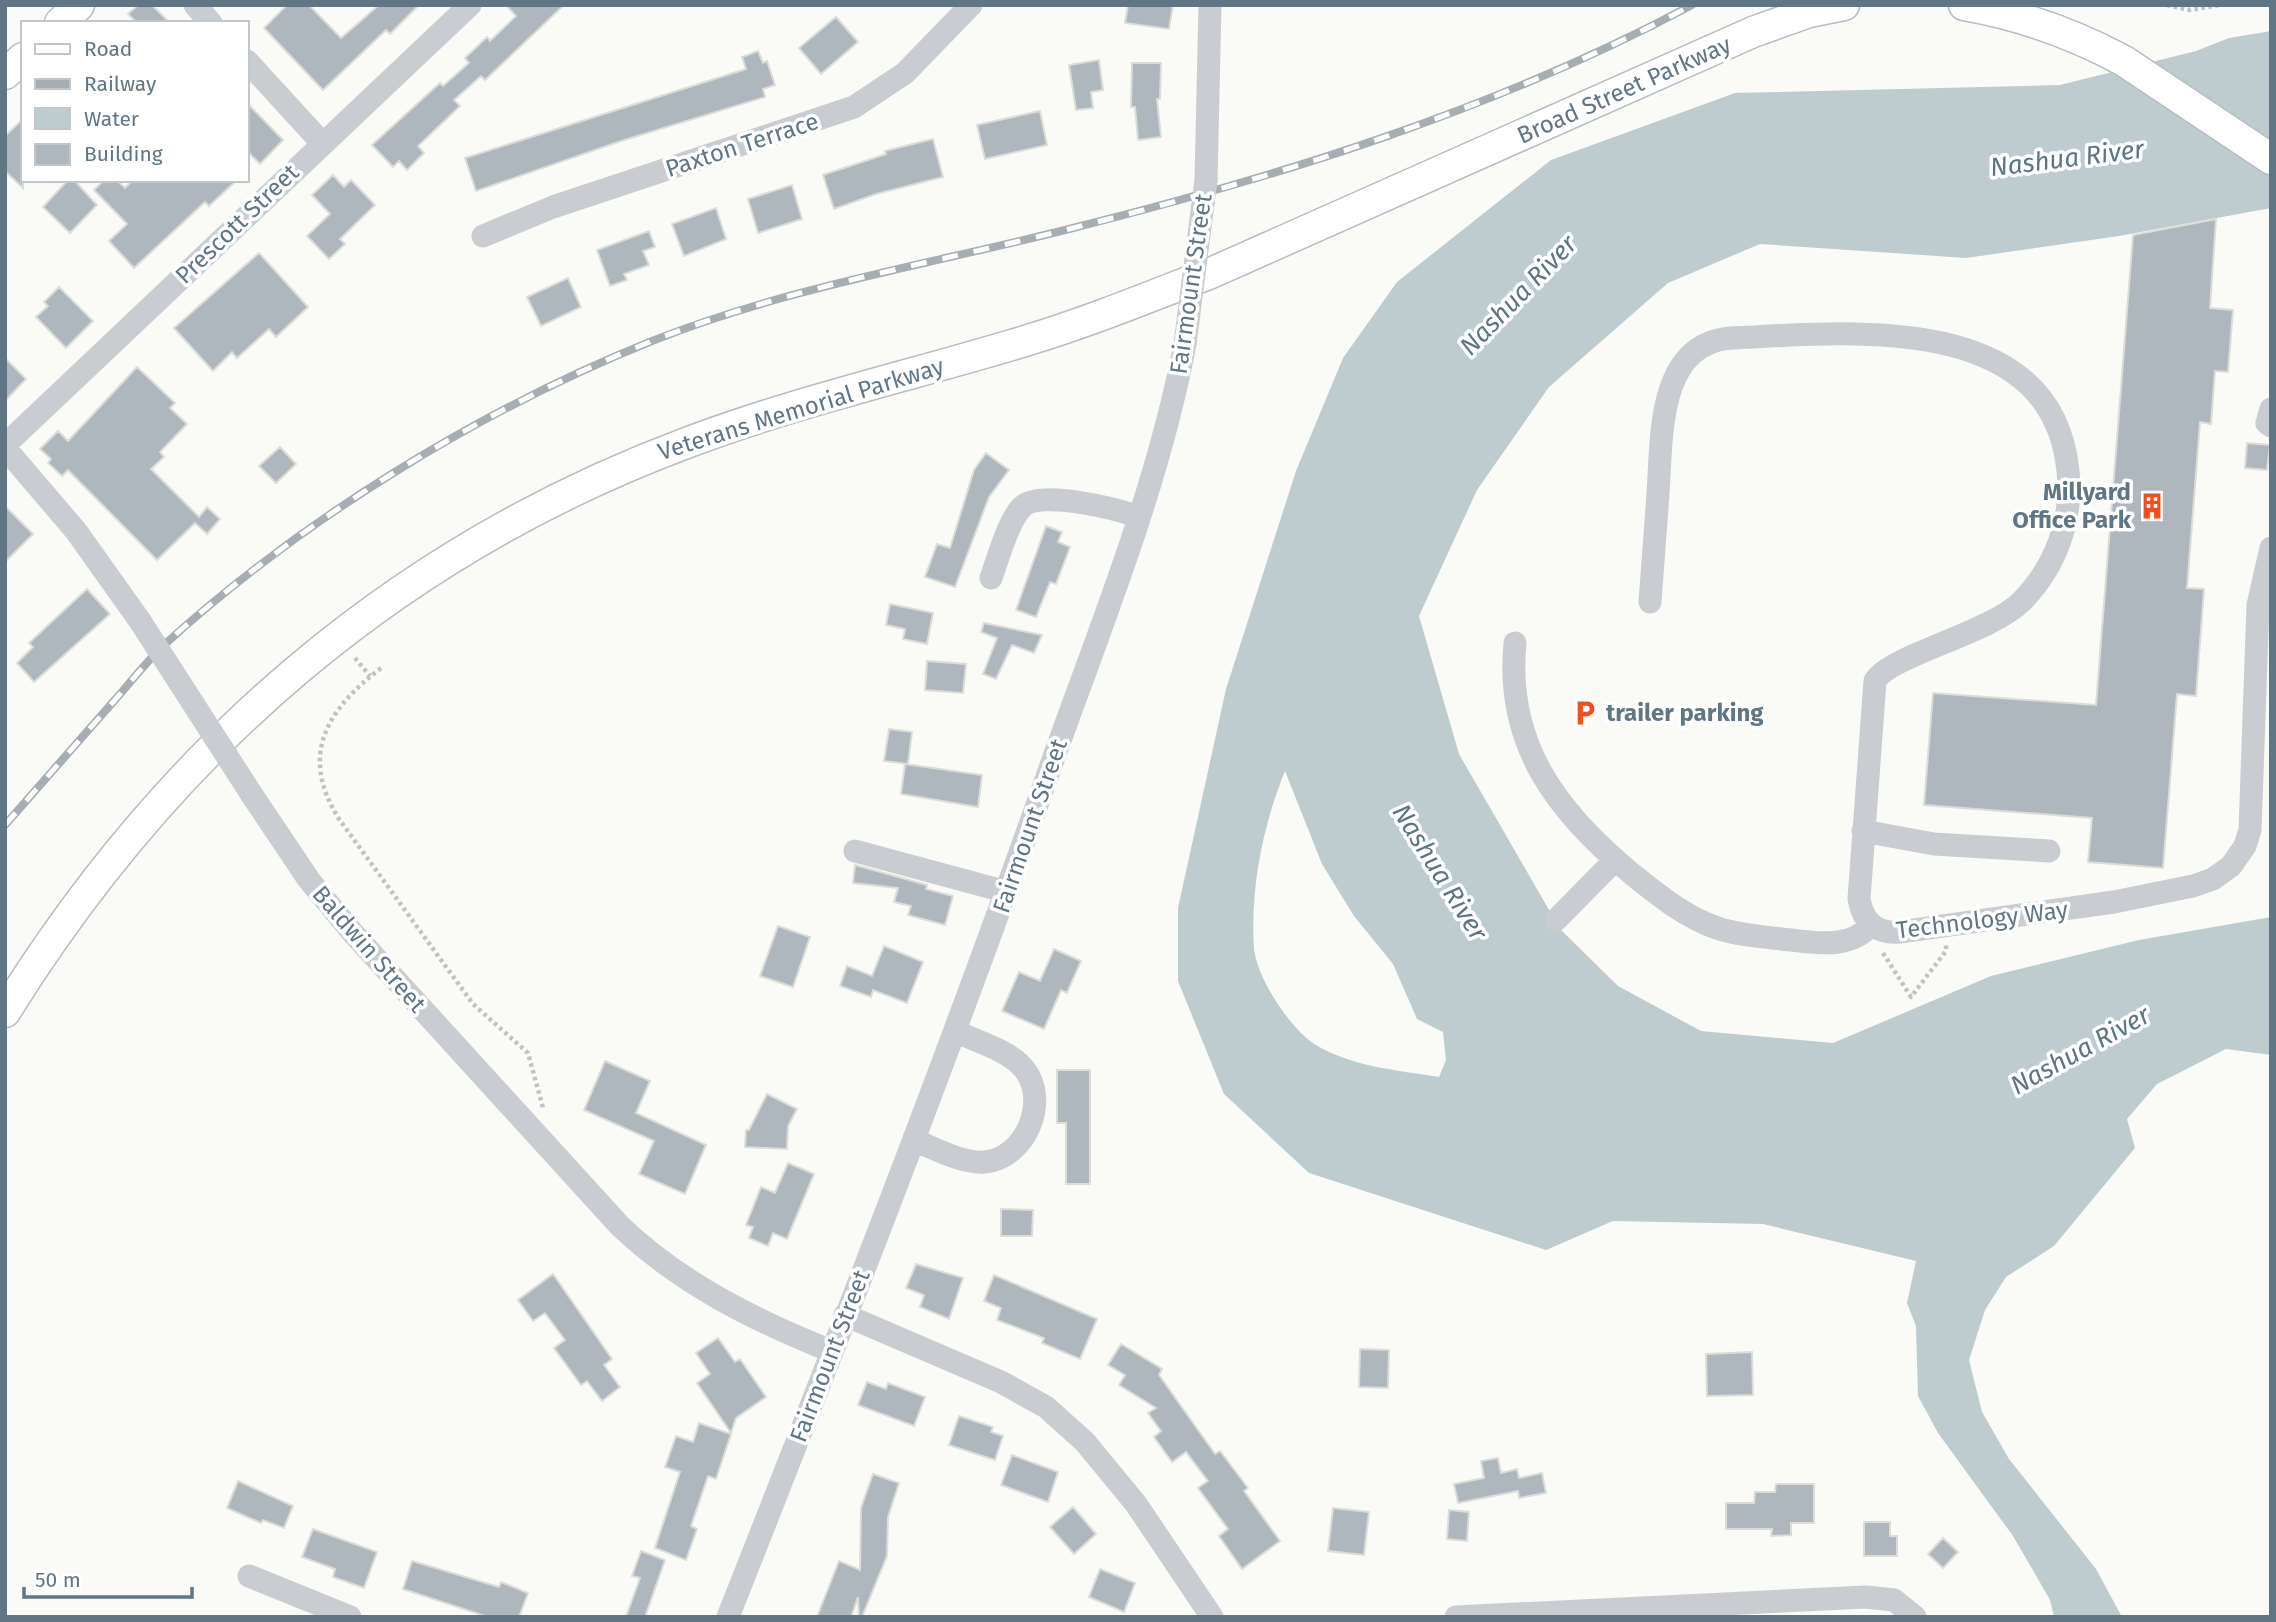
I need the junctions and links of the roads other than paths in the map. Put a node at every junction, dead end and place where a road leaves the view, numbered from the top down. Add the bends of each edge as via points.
1 (79, 5) edge
2 (195, 5) edge
3 (470, 5) edge
4 (971, 5) edge
5 (1210, 5) edge
6 (1844, 5) edge
7 (1964, 5) edge
8 (62, 21) edge
9 (209, 21) edge
10 (21, 60) edge
11 (248, 62) edge
12 (5, 74) edge
13 (322, 143) junction
14 (2271, 159) edge
15 (1407, 186) joint
16 (483, 236) dead end
17 (2271, 410) edge
18 (2271, 426) edge
19 (5, 446) edge
20 (1139, 517) junction
21 (2271, 548) edge
22 (991, 578) dead end
23 (1650, 602) dead end
24 (1515, 643) dead end
25 (1863, 831) junction
26 (855, 851) dead end
27 (2049, 851) dead end
28 (1615, 860) junction
29 (1007, 892) junction
30 (1556, 920) dead end
31 (1871, 925) junction
32 (5, 1012) edge
33 (955, 1031) junction
34 (914, 1140) junction
35 (845, 1315) junction
36 (831, 1351) junction
37 (249, 1576) dead end
38 (1914, 1616) edge
39 (350, 1617) edge
40 (728, 1617) edge
41 (1212, 1617) edge
42 (1456, 1617) edge

1 - 8 main road
2 - 9 street
3 - 13 street, Prescott Street
4 - 16 street, Paxton Terrace via 905,73 854,107 553,207
5 - 20 street, Fairmount Street, bridge via 1201,232 1171,409
6 - 15 main road, Broad Street Parkway via 1752,33
7 - 14 main road via 2039,23 2124,61
10 - 12 main road
11 - 13 street
13 - 19 street, Prescott Street
15 - 32 main road, Veterans Memorial Parkway via 1117,310 740,424 657,454 559,498 470,547 337,638 190,768 89,886
17 - 18 street via 2267,424
19 - 36 street, Baldwin Street, bridge via 76,531 140,621 309,880 620,1226 648,1252 709,1294
20 - 22 street via 1114,508 1042,499 1029,502 1015,518
20 - 29 street, Fairmount Street
21 - 31 street, Technology Way via 2258,605 2250,824 2247,841 2234,863 2213,878 2185,888 2114,902 1895,933
23 - 25 street, Technology Way via 1665,403 1683,365 1701,346 1722,339 1867,332 1975,352 2013,370 2042,399 2064,448 2069,488 2061,540 2042,575 2011,610 1962,637 1888,667 1878,677 1873,691
24 - 28 street via 1514,694 1532,756 1560,801
25 - 27 street via 1934,844
25 - 31 street, Technology Way via 1859,899
26 - 29 street
28 - 30 street
28 - 31 street via 1675,906 1726,931 1829,943 1857,937
29 - 33 street, Fairmount Street
33 - 34 street, Fairmount Street
33 - 34 street via 1015,1060 1026,1071 1036,1099 1034,1116 1017,1145 985,1162
34 - 35 street, Fairmount Street
35 - 36 street, Fairmount Street
35 - 41 street via 1001,1382 1046,1407 1085,1443 1136,1504
36 - 40 street, Fairmount Street
37 - 39 street
38 - 42 street via 1894,1600 1866,1597

